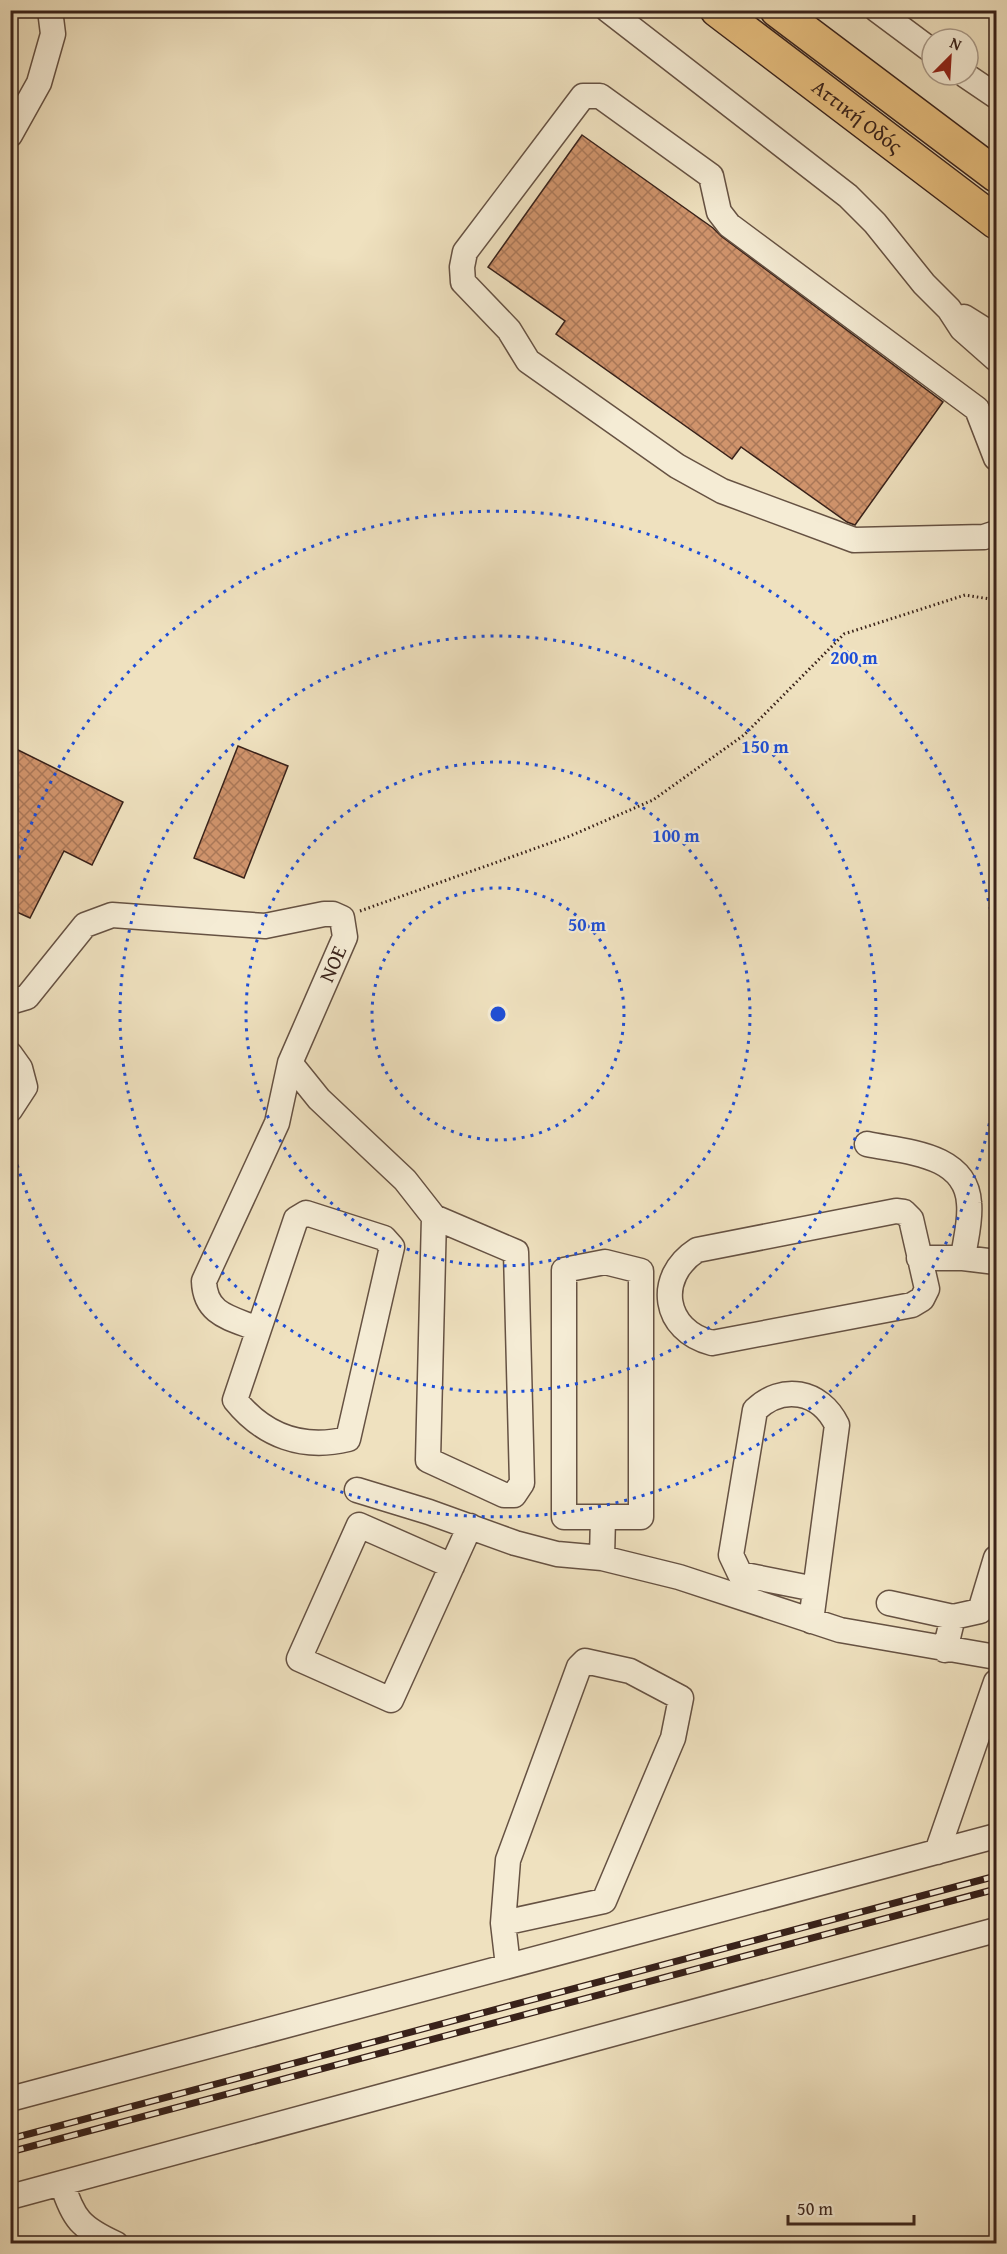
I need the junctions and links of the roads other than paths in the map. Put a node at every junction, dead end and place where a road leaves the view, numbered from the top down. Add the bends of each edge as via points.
1 (50, 10) edge
2 (608, 10) edge
3 (717, 10) edge
4 (777, 10) edge
5 (877, 10) edge
6 (920, 42) edge
7 (980, 86) edge
8 (996, 105) edge
9 (10, 135) edge
10 (996, 176) edge
11 (988, 215) edge
12 (949, 309) junction
13 (993, 334) edge
14 (996, 358) edge
15 (996, 458) edge
16 (996, 532) edge
17 (10, 1002) edge
18 (10, 1054) edge
19 (290, 1063) junction
20 (10, 1110) edge
21 (867, 1144) dead end
22 (434, 1217) junction
23 (919, 1258) junction
24 (963, 1258) junction
25 (996, 1262) edge
26 (258, 1329) junction
27 (357, 1490) dead end
28 (603, 1517) junction
29 (470, 1526) junction
30 (996, 1557) edge
31 (602, 1558) junction
32 (452, 1566) junction
33 (816, 1589) junction
34 (889, 1603) dead end
35 (953, 1617) junction
36 (811, 1621) junction
37 (945, 1650) junction
38 (996, 1658) edge
39 (996, 1682) edge
40 (996, 1836) edge
41 (938, 1852) junction
42 (503, 1923) junction
43 (996, 1930) edge
44 (508, 1966) junction
45 (10, 2099) edge
46 (62, 2183) junction
47 (10, 2197) edge
48 (116, 2244) edge

1 - 9 street via 53,34 39,83
2 - 12 street via 848,196
3 - 11 highway, Αττική Οδός
4 - 10 highway, Αττική Οδός
5 - 6 street
7 - 8 street
12 - 13 street
12 - 14 street via 962,328
15 - 16 street via 977,409 729,225 719,212 711,176 600,96 584,96 465,252 463,282 509,330 528,361 677,466 722,490 854,540 984,537
17 - 19 street, NOE via 27,997 85,924 98,918 112,915 265,926 333,914 342,918 345,937
18 - 20 street via 26,1087
19 - 22 street via 319,1099 405,1180
19 - 26 street, NOE via 277,1123 204,1281 204,1294 210,1306
21 - 24 street via 934,1158 950,1167 965,1184 970,1204
22 - 22 street via 428,1460 504,1495 514,1495 522,1483 516,1252
23 - 23 street via 927,1289 922,1299 912,1305 712,1343 687,1331 671,1306 674,1273 697,1250 873,1215 904,1212 910,1219
23 - 24 street
24 - 25 street
26 - 26 street via 235,1400 266,1429 291,1440 320,1444 348,1439 393,1247 384,1238 306,1212 296,1219
27 - 29 street
28 - 28 street via 641,1517 641,1270 605,1262 564,1270 564,1516
28 - 31 street
29 - 31 street via 557,1554
29 - 32 street
30 - 35 street via 980,1611
31 - 36 street via 679,1576
32 - 32 street via 391,1700 299,1659 359,1526
33 - 33 street via 837,1425 819,1401 801,1394 780,1394 755,1410 731,1555 740,1574
33 - 36 street
34 - 35 street
35 - 37 street
36 - 37 street
37 - 38 street
39 - 41 street
40 - 41 street
41 - 44 street
42 - 42 street via 508,1860 579,1667 585,1661 630,1671 681,1698 674,1738 604,1901
42 - 44 street
43 - 46 street
44 - 45 street
46 - 47 street
46 - 48 street via 71,2213 95,2234

